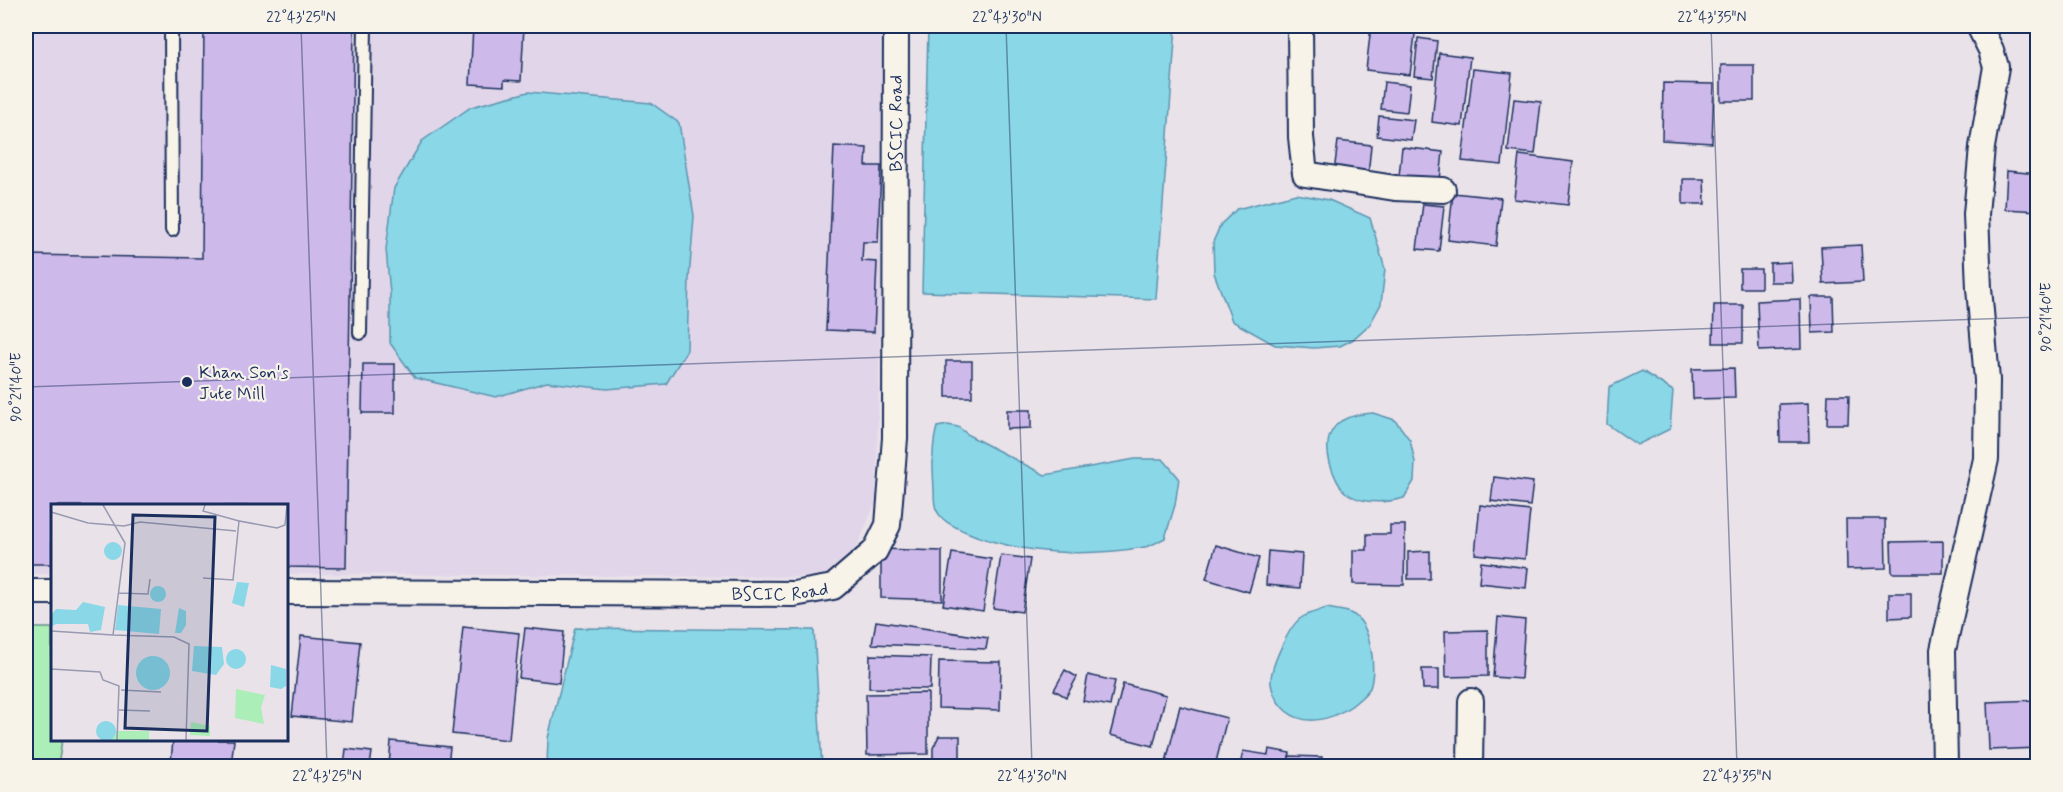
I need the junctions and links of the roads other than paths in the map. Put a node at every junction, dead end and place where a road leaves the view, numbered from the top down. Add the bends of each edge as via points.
1 (171, 26) edge
2 (365, 26) edge
3 (896, 26) edge
4 (1300, 26) edge
5 (1979, 26) edge
6 (1443, 190) dead end
7 (172, 230) dead end
8 (360, 333) dead end
9 (26, 592) edge
10 (51, 592) edge
11 (288, 592) edge
12 (1471, 701) dead end
13 (1470, 766) edge
14 (1945, 766) edge

1 - 7 lane
2 - 8 lane
3 - 11 street, BSCIC Road via 895,438 888,525 875,550 833,587 794,594
4 - 6 street via 1305,174 1395,188
5 - 14 street via 1996,67 1982,147 1976,214 1987,380 1986,459 1943,650
9 - 10 street
12 - 13 street

